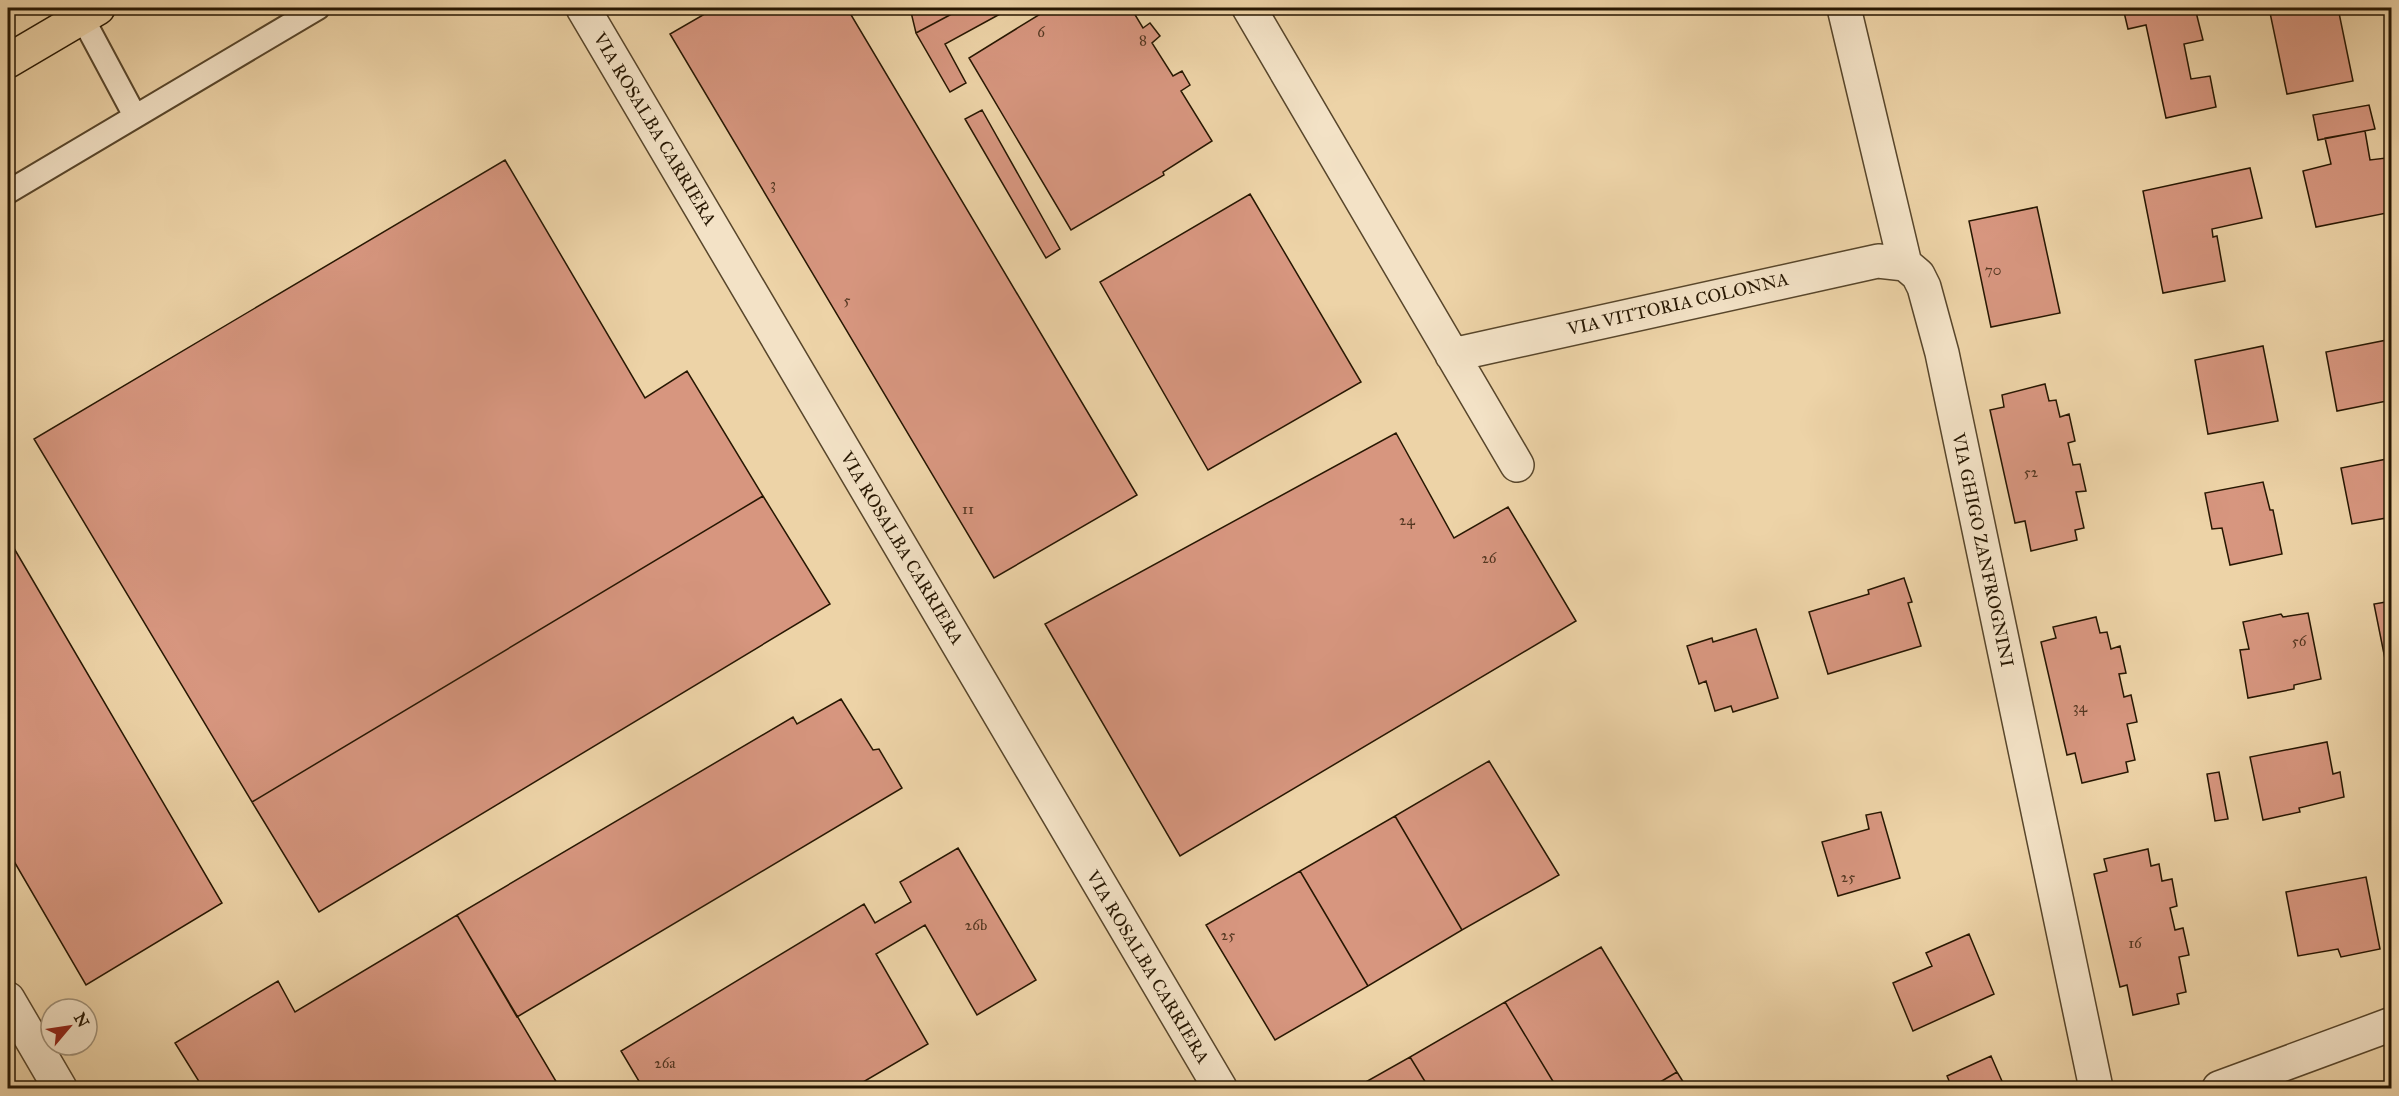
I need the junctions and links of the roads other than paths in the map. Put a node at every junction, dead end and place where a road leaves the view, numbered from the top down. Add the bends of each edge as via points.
1 (318, 8) edge
2 (583, 8) edge
3 (1249, 8) edge
4 (90, 12) edge
5 (1845, 15) edge
6 (8, 61) edge
7 (135, 116) junction
8 (8, 192) edge
9 (1905, 264) junction
10 (1452, 355) junction
11 (1517, 465) dead end
12 (8, 999) edge
13 (2391, 1024) edge
14 (60, 1089) edge
15 (1220, 1089) edge
16 (2096, 1089) edge
17 (2219, 1089) edge

1 - 7 lane
2 - 15 street, VIA ROSALBA CARRIERA
3 - 10 street
4 - 6 main road
4 - 7 lane
5 - 9 street, VIA GHIGO ZANFROGNINI
7 - 8 lane
9 - 10 street, VIA VITTORIA COLONNA via 1878,261
9 - 16 street, VIA GHIGO ZANFROGNINI via 1918,275 1924,287 1942,353
10 - 11 street
12 - 14 street
13 - 17 street

